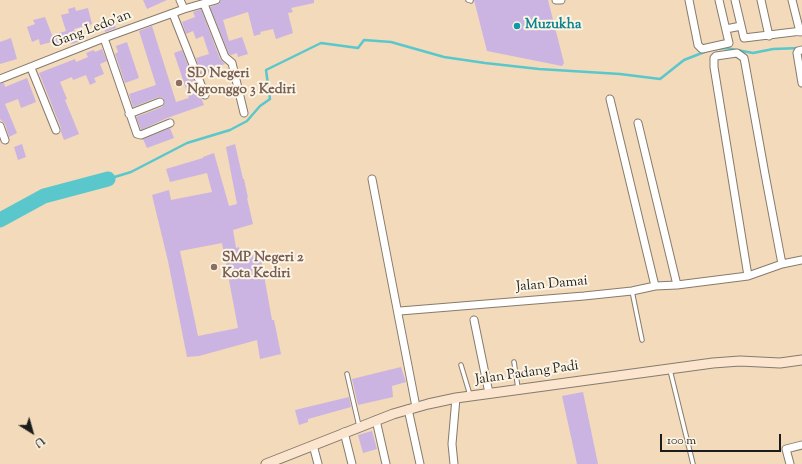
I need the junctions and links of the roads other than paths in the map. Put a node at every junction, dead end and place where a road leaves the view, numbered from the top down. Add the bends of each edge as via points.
1 (180, 0) edge
2 (216, 0) edge
3 (556, 0) edge
4 (561, 0) edge
5 (689, 0) edge
6 (718, 0) edge
7 (735, 0) edge
8 (760, 0) edge
9 (792, 0) edge
10 (204, 4) junction
11 (184, 9) junction
12 (173, 14) junction
13 (741, 26) junction
14 (726, 29) junction
15 (801, 32) edge
16 (769, 36) junction
17 (104, 38) junction
18 (802, 50) edge
19 (31, 68) junction
20 (0, 79) edge
21 (802, 83) edge
22 (205, 95) dead end
23 (610, 99) dead end
24 (160, 102) dead end
25 (244, 113) dead end
26 (129, 114) junction
27 (170, 123) dead end
28 (638, 123) dead end
29 (0, 126) edge
30 (56, 130) dead end
31 (5, 140) dead end
32 (372, 179) dead end
33 (802, 260) edge
34 (782, 264) junction
35 (748, 276) junction
36 (677, 285) junction
37 (654, 286) junction
38 (632, 291) junction
39 (398, 314) junction
40 (474, 320) dead end
41 (642, 340) dead end
42 (802, 360) edge
43 (514, 362) dead end
44 (461, 365) dead end
45 (670, 370) junction
46 (347, 374) dead end
47 (518, 390) junction
48 (489, 393) junction
49 (470, 396) junction
50 (456, 398) junction
51 (412, 408) junction
52 (376, 420) junction
53 (359, 426) junction
54 (344, 432) junction
55 (313, 445) junction
56 (802, 445) edge
57 (266, 464) edge
58 (318, 464) edge
59 (352, 464) edge
60 (386, 464) edge
61 (420, 464) edge
62 (454, 464) edge
63 (693, 464) edge
64 (790, 464) edge

1 - 11 street
2 - 10 street, Gang Ledo'an
3 - 4 street
5 - 14 street via 700,48 729,43
6 - 14 street
7 - 13 street
8 - 16 street
9 - 15 street
10 - 11 street, Gang Ledo'an
10 - 25 street via 225,57 232,63
11 - 12 street, Gang Ledo'an
12 - 17 street, Gang Ledo'an
12 - 22 street
13 - 14 street
13 - 16 street via 744,38
15 - 16 street
17 - 19 street, Gang Ledo'an
17 - 26 street
18 - 21 street via 797,53
19 - 20 street, Gang Ledo'an
19 - 30 street
23 - 37 street
24 - 26 street
26 - 27 street via 139,136
28 - 36 street
29 - 31 street
32 - 39 street
33 - 34 street, Jalan Damai
34 - 35 street, Jalan Damai
34 - 35 street via 744,58 737,53 716,56 714,67
35 - 36 street, Jalan Damai
36 - 37 street, Jalan Damai
37 - 38 street, Jalan Damai
38 - 39 street, Jalan Damai via 403,310
38 - 41 lane
39 - 51 street
40 - 48 street
42 - 45 main road, Jalan Padang Padi via 780,363 725,362
43 - 47 lane
44 - 49 lane
45 - 47 main road, Jalan Padang Padi
45 - 63 lane
46 - 53 lane
47 - 48 main road, Jalan Padang Padi
48 - 49 main road, Jalan Padang Padi
49 - 50 main road, Jalan Padang Padi
50 - 51 main road, Jalan Padang Padi
50 - 62 street via 452,444
51 - 52 main road, Jalan Padang Padi
51 - 61 street
52 - 53 main road, Jalan Padang Padi
52 - 60 street
53 - 54 main road, Jalan Padang Padi
54 - 55 main road, Jalan Padang Padi
54 - 59 street
55 - 57 main road, Jalan Padang Padi
55 - 58 street
56 - 64 street via 786,449

